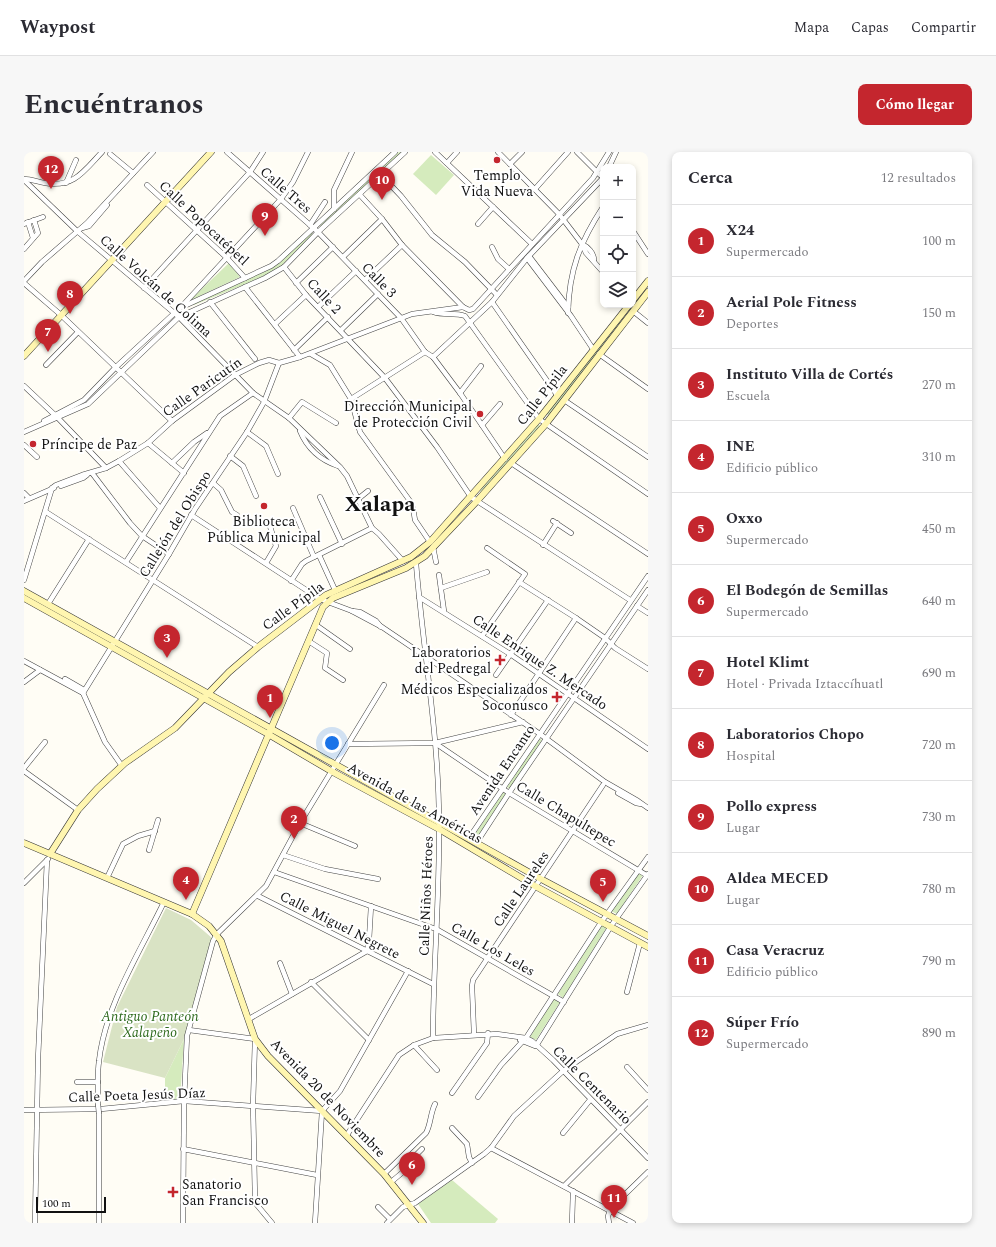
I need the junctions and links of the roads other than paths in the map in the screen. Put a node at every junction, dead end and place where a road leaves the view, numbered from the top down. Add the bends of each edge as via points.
1 (102, 152) edge
2 (154, 152) edge
3 (211, 152) edge
4 (227, 152) edge
5 (263, 152) edge
6 (308, 152) edge
7 (352, 152) edge
8 (395, 152) edge
9 (405, 152) edge
10 (435, 152) edge
11 (457, 152) edge
12 (498, 152) edge
13 (522, 152) edge
14 (568, 152) edge
15 (577, 152) edge
16 (609, 152) edge
17 (616, 152) edge
18 (110, 154) dead end
19 (76, 160) dead end
20 (447, 162) junction
21 (510, 164) junction
22 (610, 164) edge
23 (250, 172) junction
24 (598, 172) junction
25 (133, 173) junction
26 (381, 175) junction
27 (600, 175) edge
28 (24, 179) edge
29 (39, 181) junction
30 (600, 182) edge
31 (66, 183) junction
32 (147, 185) dead end
33 (33, 189) junction
34 (535, 189) junction
35 (360, 195) junction
36 (281, 199) junction
37 (166, 202) junction
38 (326, 202) dead end
39 (493, 207) junction
40 (334, 209) junction
41 (600, 212) edge
42 (559, 214) junction
43 (43, 217) dead end
44 (382, 219) junction
45 (34, 220) junction
46 (564, 220) junction
47 (26, 223) edge
48 (478, 224) dead end
49 (311, 226) junction
50 (77, 231) junction
51 (197, 232) junction
52 (318, 232) junction
53 (636, 236) edge
54 (33, 238) junction
55 (532, 244) junction
56 (582, 244) junction
57 (402, 245) junction
58 (333, 247) junction
59 (492, 247) dead end
60 (24, 249) edge
61 (648, 254) edge
62 (226, 257) junction
63 (343, 257) junction
64 (528, 257) junction
65 (112, 261) junction
66 (284, 267) junction
67 (600, 268) edge
68 (509, 269) junction
69 (356, 271) junction
70 (245, 278) junction
71 (364, 280) junction
72 (648, 281) edge
73 (24, 282) edge
74 (296, 283) junction
75 (245, 287) junction
76 (144, 288) junction
77 (492, 290) junction
78 (648, 292) edge
79 (378, 294) junction
80 (306, 295) junction
81 (497, 295) junction
82 (636, 296) edge
83 (636, 301) edge
84 (210, 302) junction
85 (492, 302) junction
86 (318, 307) junction
87 (463, 307) junction
88 (568, 307) junction
89 (180, 308) junction
90 (628, 308) edge
91 (630, 308) edge
92 (431, 312) junction
93 (174, 313) junction
94 (570, 314) junction
95 (60, 315) junction
96 (179, 317) junction
97 (328, 317) junction
98 (401, 318) junction
99 (469, 322) junction
100 (648, 323) edge
101 (275, 324) junction
102 (341, 330) junction
103 (78, 332) junction
104 (349, 338) junction
105 (294, 350) junction
106 (596, 351) junction
107 (425, 352) junction
108 (311, 354) junction
109 (24, 356) edge
110 (433, 357) junction
111 (256, 358) dead end
112 (300, 358) junction
113 (279, 363) junction
114 (46, 365) dead end
115 (481, 366) dead end
116 (116, 367) junction
117 (122, 372) junction
118 (235, 375) junction
119 (385, 378) junction
120 (24, 386) edge
121 (648, 389) edge
122 (253, 393) junction
123 (460, 393) junction
124 (558, 395) junction
125 (351, 399) junction
126 (564, 400) junction
127 (264, 402) junction
128 (500, 404) dead end
129 (56, 416) junction
130 (289, 418) junction
131 (539, 419) junction
132 (172, 421) junction
133 (336, 424) dead end
134 (482, 425) junction
135 (545, 425) junction
136 (300, 431) junction
137 (24, 432) edge
138 (209, 432) junction
139 (247, 432) junction
140 (148, 443) junction
141 (24, 445) edge
142 (230, 456) junction
143 (648, 456) edge
144 (37, 457) dead end
145 (505, 459) junction
146 (119, 461) junction
147 (172, 462) junction
148 (512, 463) junction
149 (340, 467) junction
150 (106, 468) junction
151 (184, 472) junction
152 (92, 473) junction
153 (278, 474) dead end
154 (213, 483) junction
155 (52, 488) junction
156 (368, 491) dead end
157 (24, 493) edge
158 (648, 494) edge
159 (256, 496) dead end
160 (320, 497) dead end
161 (471, 497) junction
162 (29, 498) junction
163 (358, 499) junction
164 (24, 501) edge
165 (477, 501) junction
166 (160, 508) junction
167 (292, 508) dead end
168 (46, 512) junction
169 (191, 515) junction
170 (237, 515) dead end
171 (269, 523) dead end
172 (372, 528) junction
173 (571, 533) dead end
174 (142, 536) junction
175 (89, 539) junction
176 (342, 544) junction
177 (432, 545) junction
178 (543, 545) junction
179 (487, 548) dead end
180 (169, 554) junction
181 (648, 554) edge
182 (316, 556) junction
183 (403, 561) junction
184 (126, 562) junction
185 (436, 562) dead end
186 (266, 563) junction
187 (416, 563) junction
188 (486, 572) dead end
189 (439, 575) dead end
190 (648, 576) edge
191 (24, 580) edge
192 (153, 580) junction
193 (520, 580) junction
194 (291, 581) junction
195 (441, 588) junction
196 (335, 590) junction
197 (648, 590) edge
198 (24, 591) edge
199 (419, 597) junction
200 (24, 598) edge
201 (320, 599) junction
202 (548, 600) junction
203 (630, 600) junction
204 (328, 602) junction
205 (48, 604) junction
206 (637, 606) junction
207 (444, 612) junction
208 (648, 613) edge
209 (576, 618) junction
210 (316, 625) junction
211 (482, 636) junction
212 (605, 638) junction
213 (310, 642) junction
214 (113, 644) junction
215 (610, 644) junction
216 (258, 647) junction
217 (350, 649) dead end
218 (510, 654) junction
219 (426, 658) junction
220 (24, 661) edge
221 (648, 669) edge
222 (40, 670) junction
223 (538, 674) junction
224 (496, 675) dead end
225 (342, 680) dead end
226 (24, 682) edge
227 (384, 685) dead end
228 (84, 692) junction
229 (209, 693) junction
230 (568, 693) junction
231 (204, 698) junction
232 (574, 698) junction
233 (511, 715) junction
234 (523, 722) junction
235 (270, 731) junction
236 (540, 734) junction
237 (546, 739) junction
238 (45, 742) dead end
239 (435, 743) junction
240 (348, 744) junction
241 (648, 749) edge
242 (575, 762) junction
243 (335, 764) junction
244 (122, 766) junction
245 (24, 770) edge
246 (331, 771) junction
247 (603, 784) junction
248 (502, 788) junction
249 (509, 793) junction
250 (641, 804) junction
251 (648, 808) edge
252 (78, 810) junction
253 (158, 820) dead end
254 (439, 822) junction
255 (300, 823) junction
256 (439, 829) junction
257 (572, 831) junction
258 (155, 832) junction
259 (469, 838) junction
260 (477, 842) junction
261 (24, 843) edge
262 (355, 846) dead end
263 (150, 850) dead end
264 (283, 855) junction
265 (49, 857) junction
266 (648, 857) edge
267 (639, 871) junction
268 (274, 872) junction
269 (648, 875) edge
270 (107, 878) junction
271 (378, 879) dead end
272 (541, 879) junction
273 (24, 883) edge
274 (535, 886) junction
275 (258, 896) junction
276 (164, 902) junction
277 (371, 906) junction
278 (608, 913) junction
279 (192, 914) junction
280 (617, 918) junction
281 (602, 921) junction
282 (611, 926) junction
283 (436, 929) junction
284 (217, 934) junction
285 (648, 936) edge
286 (640, 943) junction
287 (648, 947) edge
288 (367, 950) junction
289 (488, 958) junction
290 (280, 963) dead end
291 (408, 971) junction
292 (311, 982) junction
293 (433, 984) junction
294 (626, 992) dead end
295 (292, 994) junction
296 (553, 996) junction
297 (564, 1002) junction
298 (249, 1019) junction
299 (648, 1025) edge
300 (188, 1030) junction
301 (474, 1034) junction
302 (488, 1034) junction
303 (433, 1038) junction
304 (255, 1039) junction
305 (369, 1040) junction
306 (524, 1040) junction
307 (414, 1045) junction
308 (536, 1046) junction
309 (626, 1067) dead end
310 (437, 1070) dead end
311 (563, 1071) junction
312 (77, 1082) dead end
313 (98, 1082) junction
314 (648, 1090) edge
315 (452, 1093) dead end
316 (98, 1096) junction
317 (73, 1097) dead end
318 (478, 1097) dead end
319 (590, 1100) junction
320 (184, 1101) junction
321 (648, 1102) edge
322 (435, 1104) dead end
323 (253, 1105) junction
324 (24, 1110) edge
325 (37, 1110) junction
326 (322, 1111) junction
327 (452, 1128) dead end
328 (620, 1129) junction
329 (564, 1133) dead end
330 (347, 1135) junction
331 (491, 1148) junction
332 (183, 1149) junction
333 (422, 1149) dead end
334 (648, 1158) edge
335 (472, 1162) junction
336 (254, 1164) junction
337 (648, 1172) edge
338 (384, 1174) junction
339 (317, 1175) junction
340 (391, 1182) junction
341 (564, 1186) junction
342 (574, 1191) junction
343 (410, 1205) junction
344 (378, 1207) dead end
345 (609, 1211) junction
346 (389, 1221) edge
347 (35, 1223) edge
348 (99, 1223) edge
349 (183, 1223) edge
350 (272, 1223) edge
351 (314, 1223) edge
352 (423, 1223) edge
353 (572, 1223) edge
354 (609, 1223) edge
355 (633, 1223) edge

1 - 31 street via 75,179
2 - 25 street
3 - 37 main road
4 - 23 street, Calle Tres
5 - 23 street
6 - 36 street
7 - 40 street via 334,190
8 - 40 street
9 - 26 street
10 - 20 street
11 - 20 street
12 - 21 street
13 - 21 street
14 - 34 street
15 - 24 street
16 - 24 street
17 - 22 street
18 - 25 street
19 - 31 street
20 - 39 street
21 - 34 street
23 - 36 street, Calle Tres
23 - 51 street
24 - 27 street
24 - 42 street
25 - 50 street
26 - 35 street
26 - 77 street via 432,235 465,262
28 - 29 street
28 - 33 street, Calle Volcán de Colima
29 - 31 street
29 - 33 street
30 - 46 street
32 - 37 street, Calle Popocatépetl
33 - 50 street, Calle Volcán de Colima
34 - 42 street
35 - 44 street
35 - 52 street
36 - 49 street, Calle Tres
36 - 62 street
37 - 51 street, Calle Popocatépetl
37 - 65 main road
38 - 49 street
39 - 48 street
39 - 55 street
40 - 49 street
41 - 56 street
42 - 46 street
42 - 55 street
43 - 45 street
44 - 57 street
44 - 63 street
45 - 47 street
45 - 54 street via 38,233
46 - 56 street
46 - 64 street
47 - 54 street
49 - 52 street, Calle 3
49 - 70 street via 278,261
50 - 65 street, Calle Volcán de Colima
50 - 73 street
51 - 62 street, Calle Popocatépetl
51 - 76 street
52 - 58 street, Calle 3
52 - 66 street
53 - 61 street
54 - 60 street
55 - 68 street
56 - 67 street via 586,253
56 - 88 street via 569,284
57 - 71 street
57 - 87 street
58 - 63 street, Calle 3
58 - 74 street
59 - 68 street
62 - 70 street, Calle Popocatépetl
62 - 89 street
63 - 69 street, Calle 3
64 - 81 street
64 - 88 street
64 - 94 street
65 - 76 street, Calle Volcán de Colima
65 - 95 main road
66 - 74 street, Calle 2
66 - 75 street
68 - 77 street
69 - 71 street, Calle 3
69 - 86 street
70 - 89 street
71 - 79 street, Calle 3
72 - 82 main road
73 - 95 street
74 - 80 street, Calle 2
75 - 84 street
75 - 101 street, Calle Popocatépetl
76 - 93 street, Calle Volcán de Colima
77 - 81 street
77 - 87 street, Calle Paricutín via 473,309
78 - 83 main road, Calle Pípila
79 - 98 street, Calle 3
79 - 102 street
80 - 86 street, Calle 2
80 - 101 street
81 - 85 street
84 - 96 street
84 - 111 street
85 - 99 street
85 - 124 street
86 - 97 street, Calle 2
87 - 92 street, Calle Paricutín
88 - 94 street
89 - 93 street
90 - 106 main road, Calle Pípila
91 - 100 street
92 - 98 street, Calle Paricutín
92 - 99 street, Calle Paricutín via 441,315 460,314
93 - 96 street, Calle Volcán de Colima
93 - 116 street
94 - 106 street
95 - 103 street
95 - 109 main road
96 - 117 street
96 - 118 street, Calle Volcán de Colima
97 - 102 street, Calle 2
97 - 105 street
98 - 104 street, Calle Paricutín
98 - 107 street, Calle 3
99 - 110 street
99 - 131 street
101 - 105 street, Calle Popocatépetl
102 - 104 street, Calle 2
103 - 114 street
103 - 116 street
104 - 108 street, Calle Paricutín
104 - 119 street, Calle 2
105 - 112 street, Calle Popocatépetl
106 - 121 street
106 - 124 main road, Calle Pípila
106 - 126 main road, Calle Pípila
107 - 110 street
107 - 119 street
108 - 112 street, Calle Paricutín
108 - 125 street via 330,365
110 - 123 street
112 - 113 street, Calle Paricutín
113 - 118 street, Calle Paricutín via 269,360
113 - 127 street, Callejón del Obispo
115 - 123 street
116 - 117 street
116 - 129 street via 84,400
117 - 129 street via 88,404
117 - 132 street
118 - 122 street, Calle Volcán de Colima
118 - 132 street, Calle Paricutín
119 - 125 street
119 - 161 street, Calle 2
120 - 129 street
122 - 127 street, Calle Volcán de Colima
122 - 138 street via 220,416
123 - 134 street
124 - 131 main road, Calle Pípila
125 - 177 street via 360,432 410,500 415,520
126 - 135 main road, Calle Pípila
126 - 143 street
127 - 130 street, Calle Volcán de Colima
127 - 139 street, Callejón del Obispo
128 - 134 street
129 - 137 street
129 - 150 street
130 - 133 street via 302,402
130 - 136 street, Calle Volcán de Colima
131 - 135 street
131 - 145 main road, Calle Pípila
132 - 140 street, Calle Paricutín
134 - 145 street
135 - 148 main road, Calle Pípila
135 - 158 street
136 - 149 street, Calle Volcán de Colima
136 - 149 street, Calle Volcán de Colima via 320,458
138 - 147 street
138 - 151 street
139 - 142 street, Callejón del Obispo
139 - 153 street via 266,446
140 - 146 street, Calle Paricutín
140 - 147 street
141 - 144 street
142 - 154 street, Callejón del Obispo
142 - 159 street via 243,466
145 - 161 main road, Calle Pípila
146 - 150 street, Calle Paricutín
146 - 166 street
147 - 151 street
148 - 165 main road, Calle Pípila
148 - 181 street
149 - 163 street, Calle Volcán de Colima
150 - 152 street, Calle Paricutín
151 - 166 street
152 - 155 street, Calle Paricutín
152 - 174 street
154 - 169 street, Callejón del Obispo
154 - 170 street via 221,490 232,512
155 - 162 street, Calle Paricutín
155 - 168 street
156 - 163 street
157 - 162 street
160 - 176 street
161 - 165 street
161 - 177 main road, Calle Pípila
162 - 164 street, Calle Paricutín
163 - 172 street, Calle Volcán de Colima
165 - 177 main road, Calle Pípila
165 - 178 street
166 - 174 street
167 - 182 street
168 - 175 street
168 - 191 street
169 - 180 street, Callejón del Obispo
169 - 186 street
171 - 186 street via 276,546
172 - 176 street
172 - 183 street, Calle Volcán de Colima
173 - 178 street via 555,522
174 - 180 street
174 - 184 street
175 - 184 street
175 - 205 street
176 - 182 street
177 - 183 main road, Calle Pípila
177 - 185 street
177 - 187 main road, Calle Pípila
178 - 203 street
179 - 193 street via 525,574
180 - 192 street, Callejón del Obispo
182 - 194 street via 302,564
182 - 196 street
183 - 196 main road, Calle Pípila
184 - 192 street
186 - 194 street
187 - 199 street, Calle Niños Héroes
187 - 204 main road, Calle Pípila
188 - 195 street
189 - 195 street
190 - 203 street, Avenida Encanto
192 - 214 street, Callejón del Obispo
192 - 216 street
193 - 202 street
193 - 211 street
194 - 201 street
195 - 207 street
196 - 201 main road, Calle Pípila
197 - 206 street, Avenida Encanto
198 - 205 main road, Avenida de las Américas
199 - 207 street, Calle Enrique Z. Mercado
199 - 219 street, Calle Niños Héroes
200 - 214 main road, Avenida de las Américas
201 - 204 street
201 - 216 main road, Calle Pípila
202 - 209 street
202 - 218 street
203 - 212 street, Avenida Encanto
204 - 210 main road via 323,607
204 - 219 street via 382,627
205 - 214 main road, Avenida de las Américas
206 - 208 street
206 - 215 street, Avenida Encanto
207 - 211 street, Calle Enrique Z. Mercado
209 - 212 street
209 - 223 street
210 - 213 main road
210 - 217 street
211 - 218 street, Calle Enrique Z. Mercado
212 - 215 street
212 - 230 street, Avenida Encanto
213 - 225 street via 327,653 325,668
213 - 235 main road
214 - 228 street, Callejón del Obispo
214 - 229 main road, Avenida de las Américas
214 - 231 main road, Avenida de las Américas
215 - 221 street
215 - 232 street, Avenida Encanto
216 - 229 main road, Calle Pípila
218 - 223 street, Calle Enrique Z. Mercado
218 - 224 street
219 - 233 street
219 - 239 street, Calle Niños Héroes
220 - 222 street
222 - 226 street
222 - 228 street
223 - 230 street, Calle Enrique Z. Mercado
223 - 233 street
227 - 240 street
228 - 244 street via 105,742
229 - 231 main road, Calle Pípila
229 - 235 main road, Avenida de las Américas
230 - 232 street, Calle Enrique Z. Mercado
230 - 236 street, Avenida Encanto
231 - 235 main road, Avenida de las Américas
231 - 244 main road, Calle Pípila via 175,728
232 - 237 street, Avenida Encanto
232 - 241 street, Calle Enrique Z. Mercado
233 - 234 street
234 - 236 street
234 - 239 street
235 - 243 main road, Avenida de las Américas
235 - 246 main road, Avenida de las Américas
235 - 279 main road
236 - 237 street
236 - 248 street, Avenida Encanto
237 - 242 street
237 - 249 street, Avenida Encanto
238 - 245 street
239 - 240 street
239 - 248 street, Calle Chapultepec
239 - 254 street, Calle Niños Héroes
240 - 243 street
242 - 247 street
242 - 250 street
243 - 246 street
243 - 254 main road, Avenida de las Américas
244 - 252 main road, Calle Pípila
245 - 252 street
246 - 255 street
246 - 256 main road, Avenida de las Américas
247 - 250 street
247 - 257 street, Calle Laureles
248 - 249 street, Calle Chapultepec
248 - 259 street, Avenida Encanto
249 - 257 street, Calle Chapultepec
249 - 260 street, Avenida Encanto
250 - 251 street
252 - 265 main road, Calle Pípila
253 - 258 street
254 - 256 street, Calle Niños Héroes
254 - 259 main road, Avenida de las Américas
255 - 262 street
255 - 264 street
256 - 274 main road, Avenida de las Américas
256 - 283 street, Calle Niños Héroes
257 - 267 street, Calle Chapultepec
257 - 272 street, Calle Laureles
258 - 263 street
258 - 270 street via 138,836 123,844
259 - 260 main road, Avenida de las Américas
260 - 272 main road, Avenida de las Américas
261 - 265 main road, Avenida 20 de Noviembre
264 - 268 street
264 - 271 street via 325,869
265 - 270 main road, Avenida 20 de Noviembre
265 - 273 street, Calle Pípila
265 - 325 street
266 - 267 street
267 - 269 street, Calle Chapultepec
267 - 278 street
268 - 275 street
268 - 277 street, Calle Los Leles
269 - 280 street
270 - 276 main road, Avenida 20 de Noviembre
272 - 274 street, Calle Laureles
272 - 278 main road, Avenida de las Américas
274 - 281 main road, Avenida de las Américas
274 - 289 street, Calle Laureles
275 - 284 street
275 - 288 street, Calle Miguel Negrete
276 - 279 main road, Avenida 20 de Noviembre
276 - 313 street via 113,1006 104,1034
277 - 283 street, Calle Los Leles
277 - 288 street
278 - 280 main road, Avenida de las Américas
278 - 281 street
279 - 284 main road, Avenida 20 de Noviembre
280 - 282 street
280 - 285 main road, Avenida de las Américas
281 - 282 main road, Avenida de las Américas
281 - 296 street
282 - 286 main road, Avenida de las Américas
282 - 297 street
283 - 289 street, Calle Los Leles
283 - 293 street, Calle Niños Héroes
284 - 298 main road, Avenida 20 de Noviembre via 225,949
284 - 300 street
286 - 287 main road, Avenida de las Américas
286 - 294 street
288 - 291 street, Calle Miguel Negrete
288 - 292 street
289 - 296 street, Calle Los Leles
289 - 301 street, Calle Laureles via 473,980
290 - 295 street
291 - 293 street, Calle Miguel Negrete
291 - 305 street
292 - 295 street
292 - 305 street
293 - 303 street, Calle Niños Héroes
295 - 298 street
296 - 297 street, Calle Los Leles
296 - 306 street
297 - 308 street
298 - 304 main road, Avenida 20 de Noviembre
299 - 311 street via 616,1034
300 - 304 street
300 - 320 street
301 - 302 street, Calle Centenario
301 - 303 street, Calle Centenario
302 - 306 street, Calle Centenario
302 - 315 street via 487,1043
303 - 307 street, Calle Centenario
304 - 323 street
304 - 326 main road, Avenida 20 de Noviembre via 268,1056
305 - 326 street via 340,1091
306 - 308 street, Calle Centenario
306 - 318 street via 501,1065
307 - 310 street
307 - 330 street, Calle Centenario via 394,1061
308 - 311 street, Calle Centenario
309 - 314 street
311 - 319 street, Calle Centenario
311 - 331 street via 514,1116
312 - 313 street
313 - 316 street
316 - 317 street
316 - 348 street, bridge
319 - 328 street, Calle Centenario
319 - 329 street
320 - 323 street, Calle Poeta Jesús Díaz
320 - 325 street, Calle Poeta Jesús Díaz via 101,1109
320 - 332 street
321 - 328 street
322 - 338 street via 426,1133
323 - 326 street, Calle Poeta Jesús Díaz
323 - 336 street
324 - 325 street, Calle Poeta Jesús Díaz
325 - 347 street
326 - 330 main road, Avenida 20 de Noviembre
326 - 339 street
327 - 335 street via 467,1144
328 - 334 street, Calle Centenario
328 - 341 street
330 - 338 main road, Avenida 20 de Noviembre
331 - 335 street
331 - 341 street
332 - 336 street
332 - 349 street
333 - 340 street via 408,1167
335 - 343 street
336 - 339 street
336 - 350 street via 257,1205
337 - 345 street
338 - 340 main road, Avenida 20 de Noviembre
339 - 351 street
340 - 343 main road, Avenida 20 de Noviembre
341 - 342 street
342 - 345 street
342 - 353 street
343 - 346 street via 403,1207
343 - 352 main road, Avenida 20 de Noviembre
344 - 346 street
345 - 354 street
345 - 355 street

